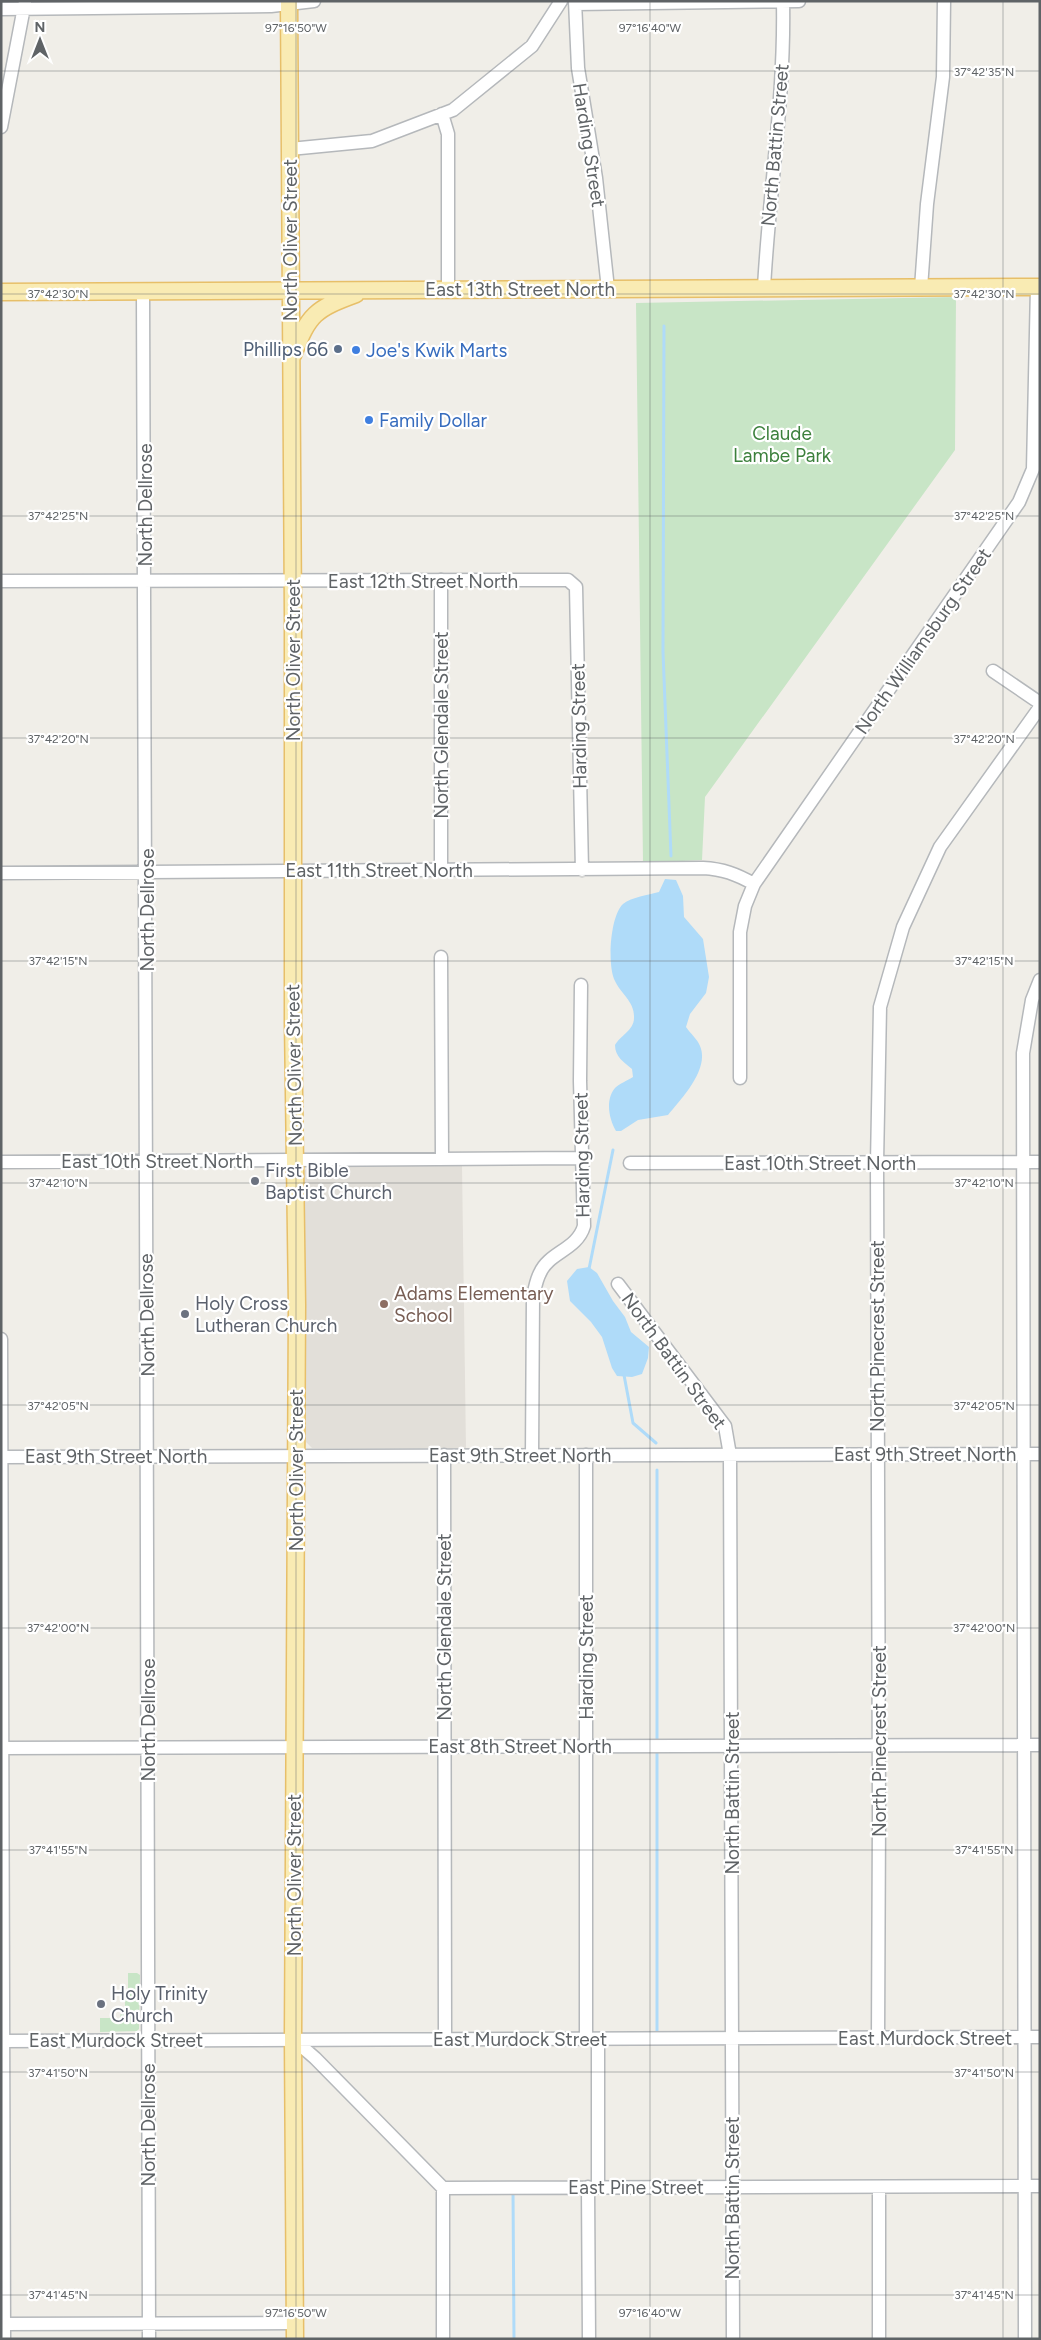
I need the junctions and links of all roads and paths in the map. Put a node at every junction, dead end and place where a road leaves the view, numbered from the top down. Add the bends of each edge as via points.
1 (314, 1) edge
2 (561, 1) edge
3 (783, 1) edge
4 (799, 1) edge
5 (944, 1) edge
6 (575, 2) edge
7 (289, 3) edge
8 (150, 4) edge
9 (25, 5) edge
10 (1, 9) edge
11 (442, 114) junction
12 (1, 127) edge
13 (290, 149) junction
14 (1038, 287) edge
15 (764, 288) junction
16 (921, 288) junction
17 (608, 289) junction
18 (290, 290) junction
19 (367, 290) junction
20 (448, 290) junction
21 (143, 291) junction
22 (1, 292) edge
23 (291, 362) junction
24 (292, 580) junction
25 (440, 580) junction
26 (145, 581) junction
27 (1, 582) edge
28 (574, 583) joint
29 (993, 671) dead end
30 (1040, 703) edge
31 (1040, 707) edge
32 (441, 870) junction
33 (582, 870) junction
34 (293, 871) junction
35 (147, 872) junction
36 (1, 873) edge
37 (754, 884) junction
38 (441, 958) dead end
39 (1040, 980) edge
40 (581, 986) dead end
41 (740, 1078) dead end
42 (442, 1158) junction
43 (582, 1158) junction
44 (294, 1160) junction
45 (146, 1161) junction
46 (1, 1162) edge
47 (1023, 1162) junction
48 (1040, 1162) edge
49 (630, 1163) dead end
50 (877, 1163) junction
51 (618, 1284) dead end
52 (1, 1339) edge
53 (878, 1454) junction
54 (1022, 1454) junction
55 (1040, 1454) edge
56 (296, 1455) junction
57 (444, 1455) junction
58 (532, 1455) junction
59 (586, 1455) junction
60 (730, 1455) junction
61 (148, 1456) junction
62 (1, 1457) edge
63 (878, 1745) junction
64 (1023, 1745) junction
65 (1040, 1745) edge
66 (444, 1746) junction
67 (586, 1746) junction
68 (732, 1746) junction
69 (295, 1747) junction
70 (2, 1748) edge
71 (147, 1748) junction
72 (1025, 2037) junction
73 (1040, 2037) edge
74 (732, 2038) junction
75 (878, 2038) junction
76 (293, 2039) junction
77 (446, 2039) junction
78 (592, 2039) junction
79 (147, 2040) junction
80 (2, 2041) edge
81 (1025, 2186) junction
82 (1040, 2186) edge
83 (593, 2187) junction
84 (733, 2187) junction
85 (879, 2187) junction
86 (443, 2188) junction
87 (148, 2323) junction
88 (3, 2324) edge
89 (295, 2331) edge
90 (4, 2339) edge
91 (149, 2339) edge
92 (443, 2339) edge
93 (589, 2339) edge
94 (733, 2339) edge
95 (879, 2339) edge
96 (1025, 2339) edge

1 - 7 street
2 - 11 street via 532,46 453,110
3 - 4 street
3 - 6 street
3 - 15 street, North Battin Street via 778,139
5 - 16 street via 943,77 927,204
6 - 17 street, Harding Street via 578,68 596,178
7 - 8 street
7 - 13 main road, North Oliver Street
8 - 9 street
9 - 10 street
9 - 12 street
11 - 13 street via 372,141
11 - 20 street via 448,134
13 - 18 main road, North Oliver Street
14 - 16 main road, East 13th Street North
14 - 37 street, North Williamsburg Street via 1033,469 1020,502
15 - 16 main road, East 13th Street North
15 - 17 main road, East 13th Street North
17 - 20 main road, East 13th Street North
18 - 19 main road, East 13th Street North
18 - 21 main road, East 13th Street North
18 - 23 main road, North Oliver Street
19 - 20 main road, East 13th Street North
19 - 23 main road via 317,310
21 - 22 main road, East 13th Street North
21 - 26 street, North Dellrose
23 - 24 main road, North Oliver Street
24 - 25 street, East 12th Street North
24 - 26 street, East 12th Street North
24 - 34 main road, North Oliver Street
25 - 28 street, East 12th Street North via 568,580
25 - 32 street, North Glendale Street
26 - 27 street, East 12th Street North
26 - 35 street, North Dellrose
28 - 33 street, Harding Street
29 - 30 street
31 - 50 street, North Pinecrest Street via 940,848 904,927 880,1007
32 - 33 street, East 11th Street North
32 - 34 street, East 11th Street North
33 - 37 street, East 11th Street North via 721,869
34 - 35 street, East 11th Street North
34 - 44 main road, North Oliver Street
35 - 36 street, East 11th Street North
35 - 45 street, North Dellrose
37 - 41 street, North Williamsburg Street via 740,932
38 - 42 street
39 - 47 street via 1032,1000 1023,1053
40 - 43 street, Harding Street
42 - 43 street, East 10th Street North
42 - 44 street, East 10th Street North
43 - 58 street, Harding Street via 582,1236 540,1272 533,1296
44 - 45 street, East 10th Street North
44 - 56 main road, North Oliver Street
45 - 46 street, East 10th Street North
45 - 61 street, North Dellrose
47 - 48 street, East 10th Street North
47 - 50 street, East 10th Street North
47 - 54 street
49 - 50 street, East 10th Street North
50 - 53 street, North Pinecrest Street
51 - 60 street, North Battin Street via 725,1426
52 - 62 street
53 - 54 street, East 9th Street North
53 - 60 street, East 9th Street North
53 - 63 street, North Pinecrest Street
54 - 55 street, East 9th Street North
54 - 64 street
56 - 57 street, East 9th Street North
56 - 61 street, East 9th Street North
56 - 69 main road, North Oliver Street
57 - 58 street, East 9th Street North
57 - 66 street, North Glendale Street
58 - 59 street, East 9th Street North
59 - 60 street, East 9th Street North
59 - 67 street, Harding Street
60 - 68 street, North Battin Street
61 - 62 street, East 9th Street North
61 - 71 street, North Dellrose
62 - 70 street
63 - 64 street, East 8th Street North
63 - 68 street, East 8th Street North
63 - 75 street, North Pinecrest Street
64 - 65 street, East 8th Street North
64 - 72 street
66 - 67 street, East 8th Street North
66 - 69 street, East 8th Street North
66 - 77 street, North Glendale Street
67 - 68 street, East 8th Street North
67 - 78 street, Harding Street
68 - 74 street, North Battin Street
69 - 71 street, East 8th Street North
69 - 76 main road, North Oliver Street
70 - 71 street, East 8th Street North
70 - 80 street
71 - 79 street, North Dellrose
72 - 73 street, East Murdock Street
72 - 75 street, East Murdock Street
72 - 81 street
74 - 75 street, East Murdock Street
74 - 78 street, East Murdock Street
74 - 84 street, North Battin Street
76 - 77 street, East Murdock Street
76 - 79 street, East Murdock Street
76 - 86 street
76 - 89 main road, North Oliver Street
77 - 78 street, East Murdock Street
78 - 83 street, Harding Street
79 - 80 street, East Murdock Street
79 - 87 street, North Dellrose
80 - 88 street
81 - 82 street, East Pine Street
81 - 85 street, East Pine Street
81 - 96 street
83 - 84 street, East Pine Street
83 - 86 street, East Pine Street
83 - 93 street, Harding Street
84 - 85 street, East Pine Street
84 - 94 street, North Battin Street
85 - 95 street
86 - 92 street
87 - 88 street
87 - 89 street
87 - 91 street, North Dellrose
88 - 90 street

